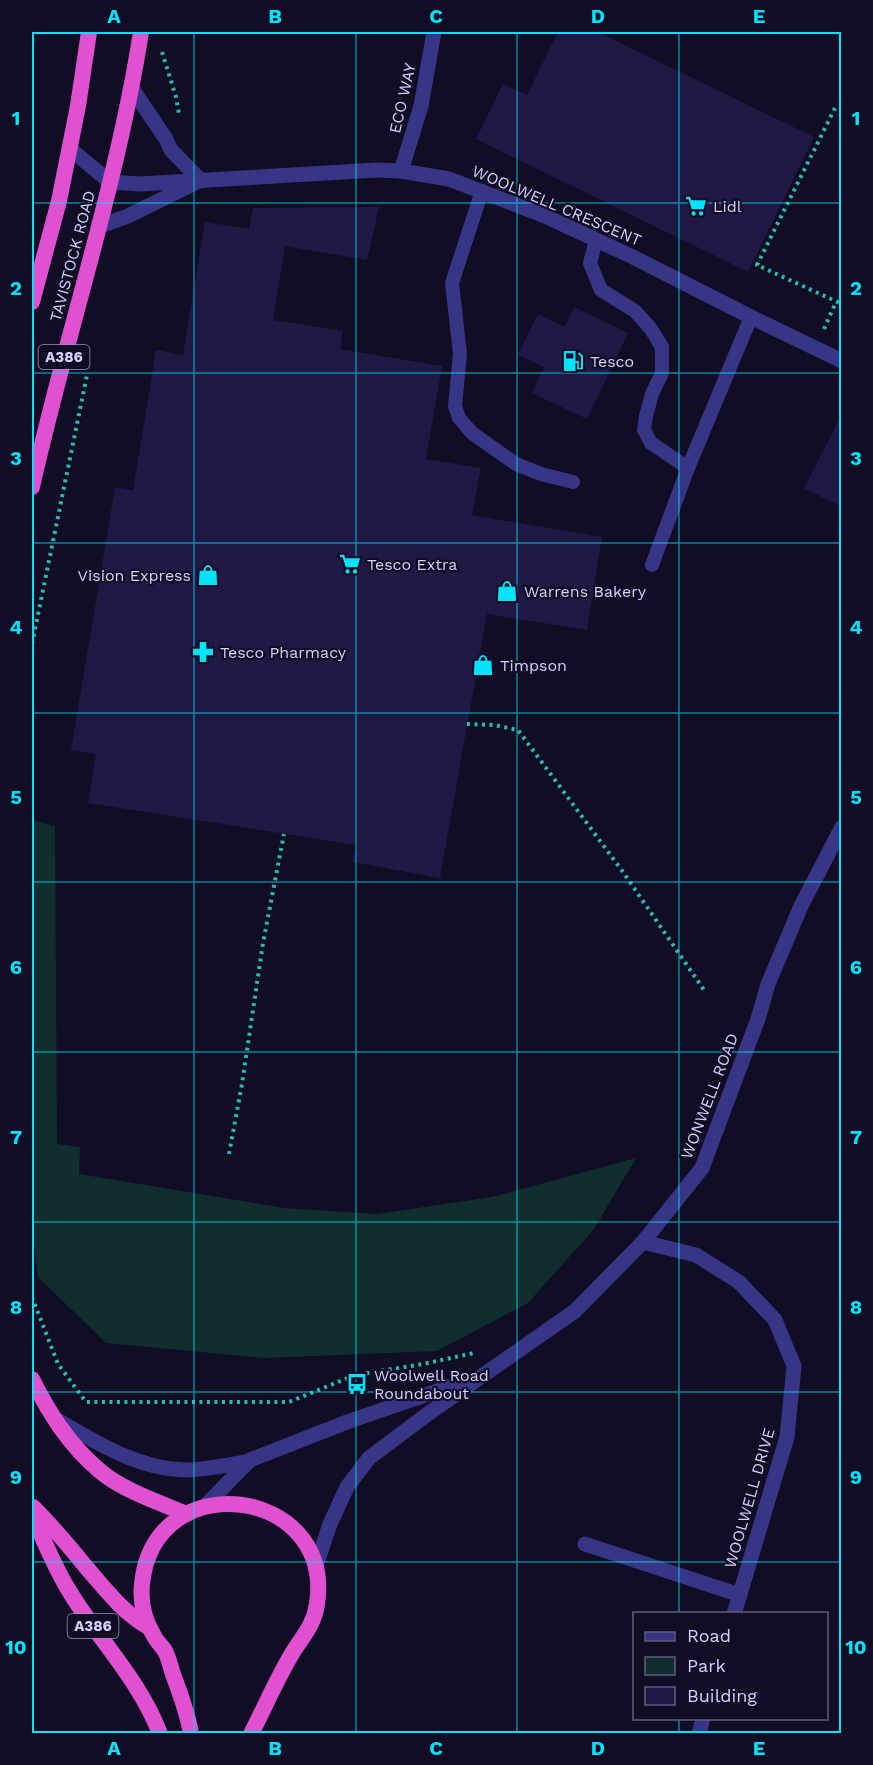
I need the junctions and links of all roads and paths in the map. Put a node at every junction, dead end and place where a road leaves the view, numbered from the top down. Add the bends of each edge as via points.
1 (89, 32) edge
2 (141, 32) edge
3 (434, 32) edge
4 (131, 87) junction
5 (835, 108) dead end
6 (69, 148) junction
7 (401, 171) junction
8 (201, 181) junction
9 (110, 182) junction
10 (482, 191) junction
11 (98, 227) junction
12 (596, 240) junction
13 (32, 302) edge
14 (842, 304) edge
15 (751, 317) junction
16 (842, 361) edge
17 (88, 368) dead end
18 (688, 468) junction
19 (573, 482) dead end
20 (32, 487) edge
21 (652, 565) dead end
22 (32, 644) edge
23 (467, 724) dead end
24 (842, 827) edge
25 (284, 834) dead end
26 (704, 990) dead end
27 (229, 1154) dead end
28 (643, 1242) junction
29 (32, 1297) edge
30 (478, 1352) dead end
31 (486, 1374) junction
32 (32, 1378) edge
33 (54, 1418) junction
34 (250, 1461) junction
35 (32, 1506) edge
36 (204, 1507) junction
37 (187, 1514) junction
38 (32, 1515) edge
39 (585, 1544) dead end
40 (315, 1569) junction
41 (740, 1595) junction
42 (735, 1612) edge
43 (150, 1628) junction
44 (160, 1734) edge
45 (191, 1734) edge
46 (251, 1734) edge

1 - 6 highway, TAVISTOCK ROAD
2 - 4 highway, TAVISTOCK ROAD / A386
3 - 7 street, ECO WAY via 421,106
4 - 8 street via 171,150
4 - 9 highway, TAVISTOCK ROAD / A386
5 - 14 path via 757,265
6 - 9 street
6 - 13 highway, TAVISTOCK ROAD
7 - 8 street, WOOLWELL CRESCENT
7 - 10 street, WOOLWELL CRESCENT via 449,179
8 - 9 street
8 - 11 street, WOOLWELL CRESCENT
9 - 11 highway, TAVISTOCK ROAD / A386
10 - 12 street, WOOLWELL CRESCENT
10 - 19 lane via 452,284 460,354 455,406 459,418 472,432 509,459 541,474
11 - 20 highway, TAVISTOCK ROAD / A386
12 - 15 street, WOOLWELL CRESCENT
12 - 18 lane via 590,263 601,290 635,311 662,347 662,373 652,394 644,430 651,443
15 - 16 street, WOOLWELL CRESCENT
15 - 18 lane
17 - 22 path
18 - 21 lane
23 - 26 path via 518,730
24 - 28 street, WONWELL ROAD via 801,906 768,984 702,1168
25 - 27 path
28 - 31 street, WONWELL ROAD via 576,1311
28 - 41 street, WOOLWELL DRIVE via 696,1255 739,1282 775,1320 794,1366 787,1437
29 - 30 path via 58,1364 86,1402 289,1402 355,1375
31 - 34 street, WONWELL ROAD via 347,1422
31 - 40 street, WONWELL ROAD via 369,1458 347,1487
32 - 33 highway
33 - 34 street via 102,1446 147,1464 184,1470
33 - 37 highway via 69,1441 101,1472 147,1498
34 - 36 street, WONWELL ROAD
35 - 43 highway, A386 via 114,1599 135,1620
36 - 37 highway
36 - 40 highway via 239,1503 273,1514 300,1537
37 - 43 highway via 160,1537 144,1569 142,1604
38 - 44 highway, A386 via 68,1590 128,1675
39 - 41 street, WOOLWELL DRIVE
40 - 46 highway via 318,1587 313,1622
41 - 42 street, WOOLWELL DRIVE
43 - 45 highway via 165,1651

